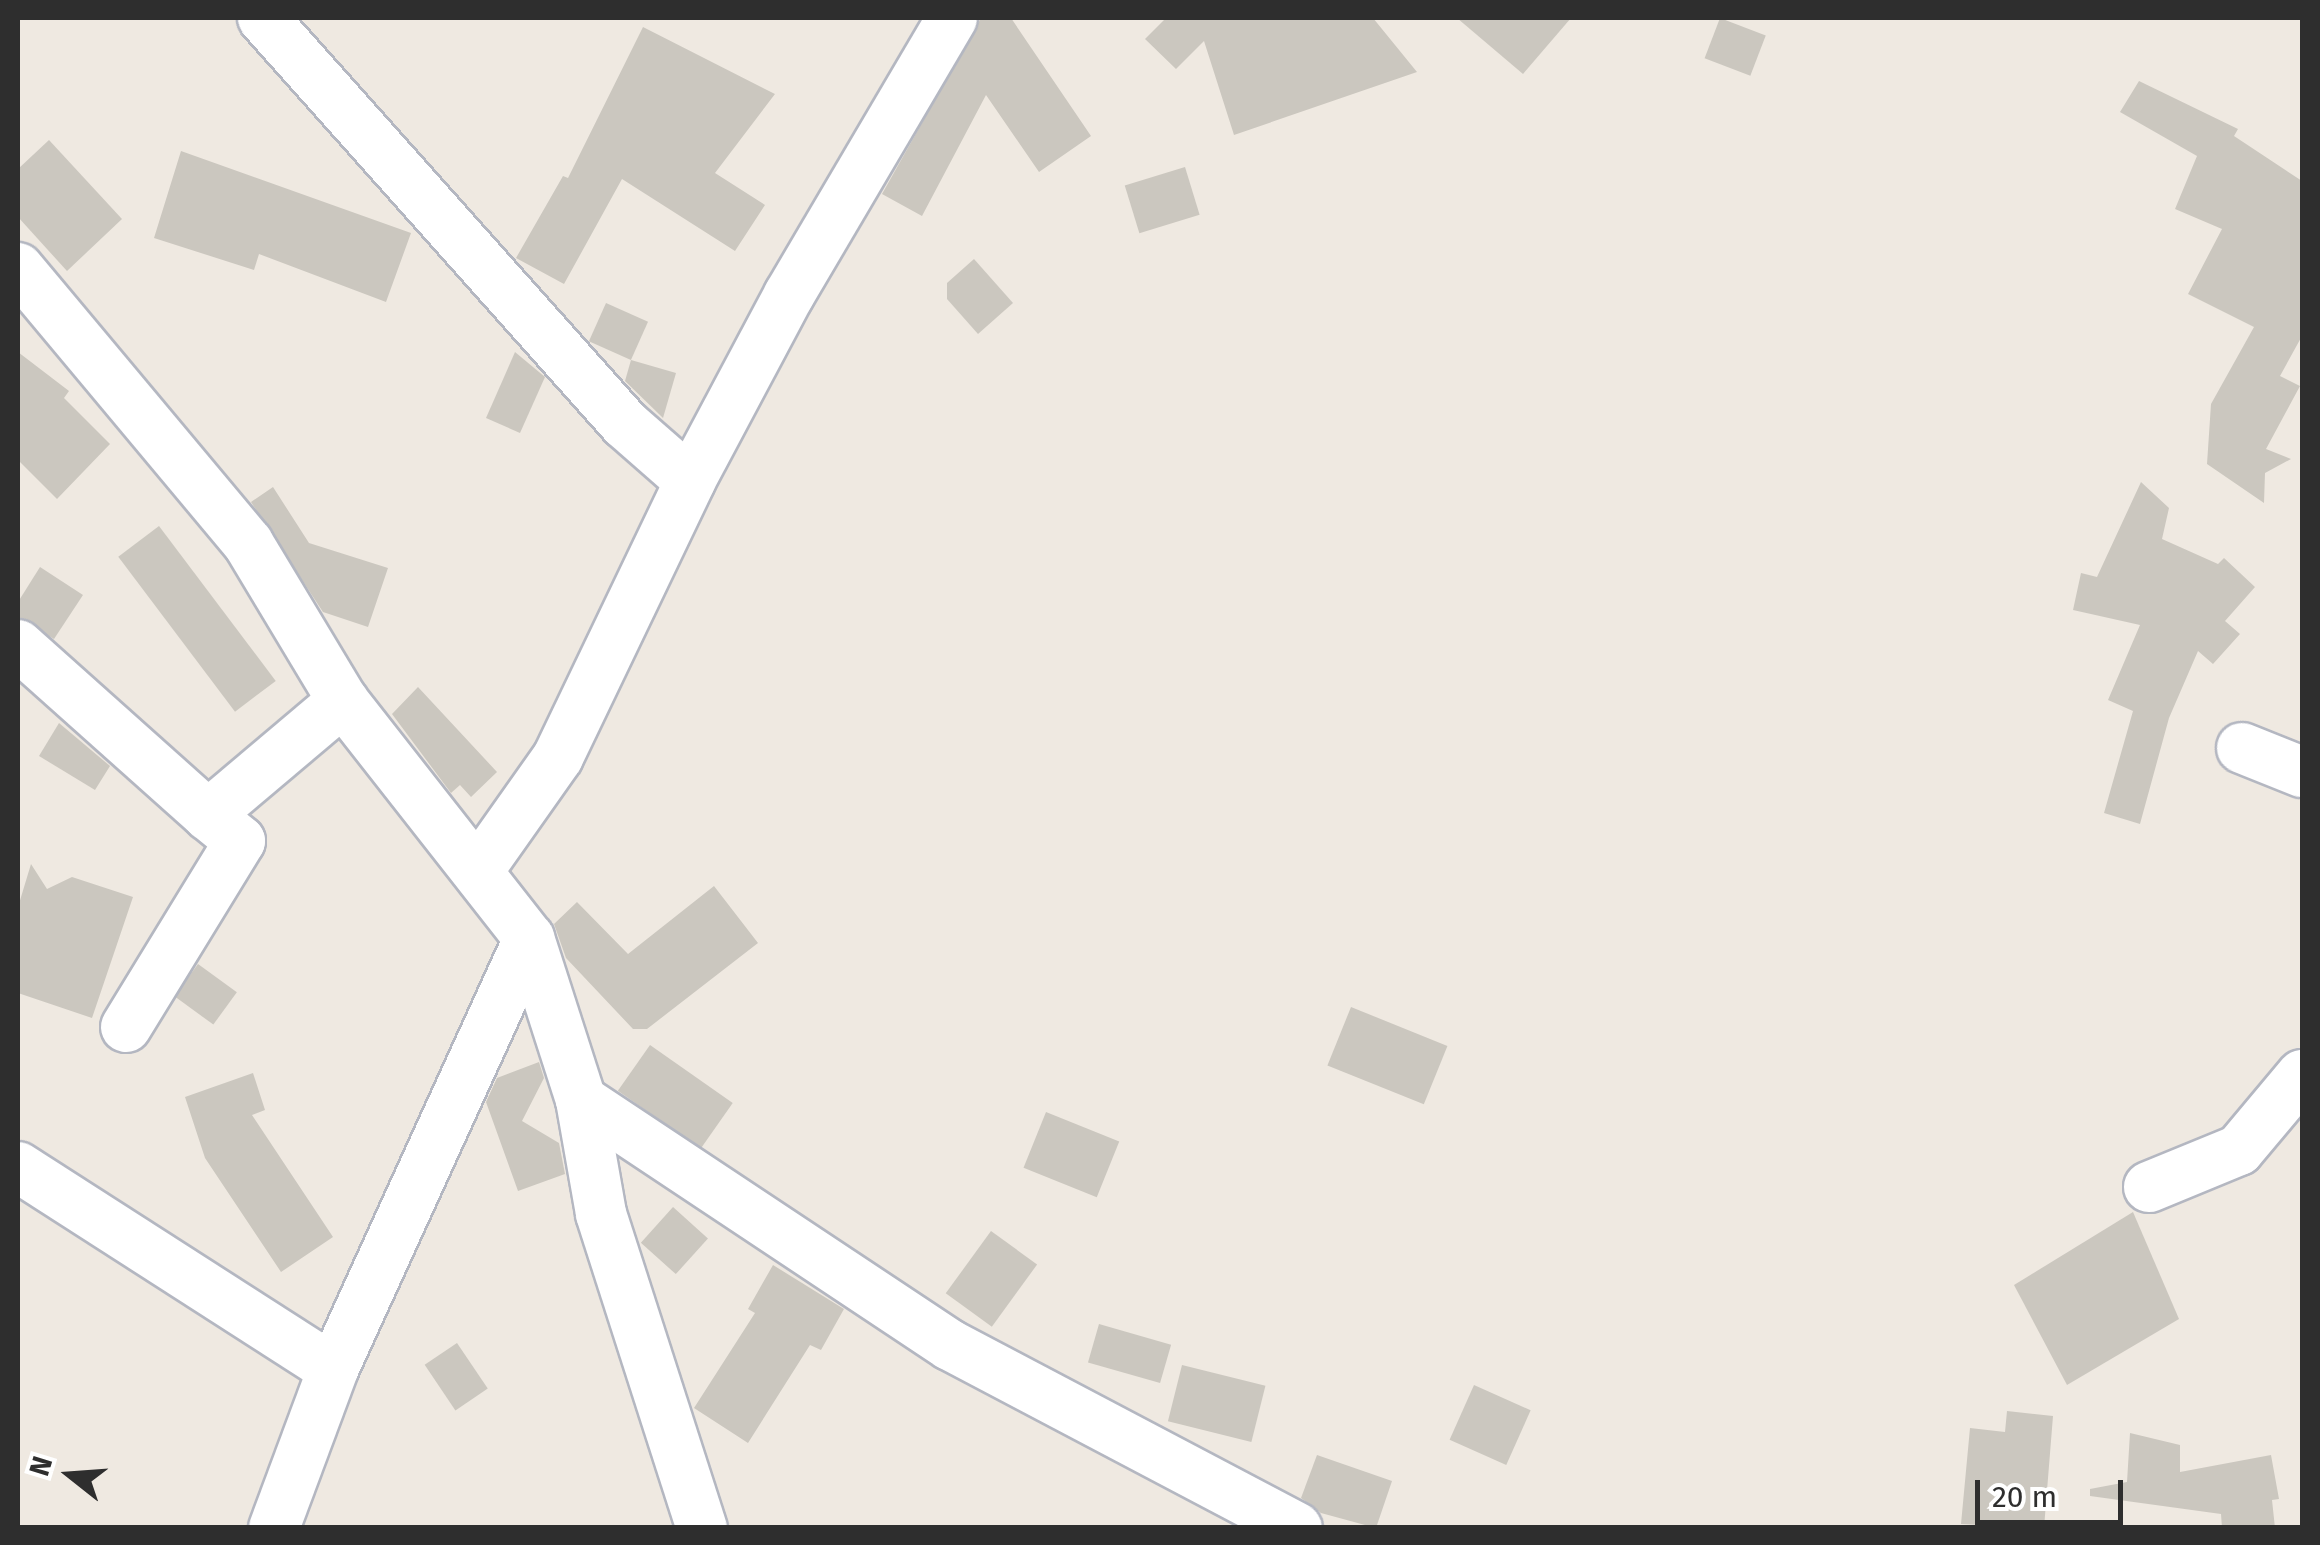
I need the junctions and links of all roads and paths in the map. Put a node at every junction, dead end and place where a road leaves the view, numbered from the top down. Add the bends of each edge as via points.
1 (264, 18) edge
2 (930, 26) edge
3 (18, 268) edge
4 (690, 480) junction
5 (18, 645) edge
6 (343, 701) junction
7 (2242, 748) dead end
8 (2302, 772) edge
9 (208, 816) junction
10 (479, 869) junction
11 (529, 938) junction
12 (126, 1027) dead end
13 (2302, 1076) edge
14 (581, 1100) junction
15 (18, 1167) edge
16 (2149, 1187) dead end
17 (333, 1369) junction
18 (274, 1528) edge
19 (702, 1528) edge
20 (1297, 1528) edge

1 - 4 street via 625,424
2 - 4 street
3 - 6 street via 248,543
4 - 10 street via 558,756
5 - 9 street
6 - 9 street
6 - 10 street
7 - 8 street
9 - 12 street via 240,841
10 - 11 street
11 - 14 street
11 - 17 street
13 - 16 street via 2239,1150
14 - 19 street via 601,1214
14 - 20 street via 950,1345
15 - 17 street
17 - 18 street

